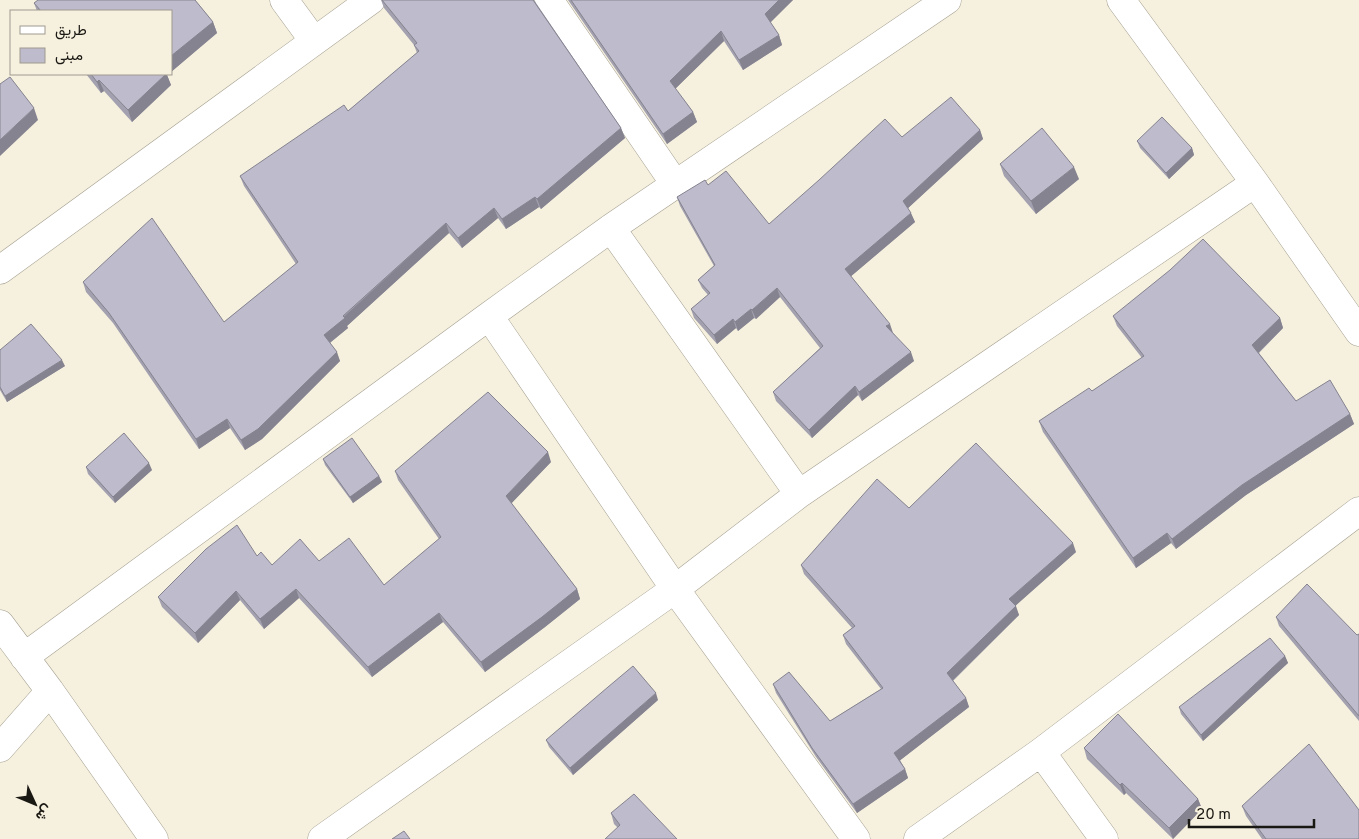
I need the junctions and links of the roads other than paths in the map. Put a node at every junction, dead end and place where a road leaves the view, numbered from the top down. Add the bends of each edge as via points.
1 (284, 0) edge
2 (371, 0) edge
3 (549, 0) edge
4 (947, 0) edge
5 (1121, 0) edge
6 (314, 41) junction
7 (1255, 183) junction
8 (675, 184) junction
9 (611, 228) junction
10 (0, 270) edge
11 (489, 316) junction
12 (1359, 332) edge
13 (799, 494) junction
14 (1359, 511) edge
15 (675, 589) junction
16 (0, 624) edge
17 (24, 657) junction
18 (50, 691) junction
19 (0, 748) edge
20 (1041, 752) junction
21 (154, 839) edge
22 (322, 839) edge
23 (856, 839) edge
24 (918, 839) edge
25 (1104, 839) edge

1 - 6 street
2 - 6 street
3 - 8 street
4 - 8 street
5 - 7 street
6 - 10 street
7 - 12 street
7 - 13 street
8 - 9 street
9 - 11 street
9 - 13 street
11 - 15 street
11 - 17 street
13 - 15 street
14 - 20 street
15 - 22 street
15 - 23 street
16 - 17 street
17 - 18 street
18 - 19 street
18 - 21 street
20 - 24 street
20 - 25 street

